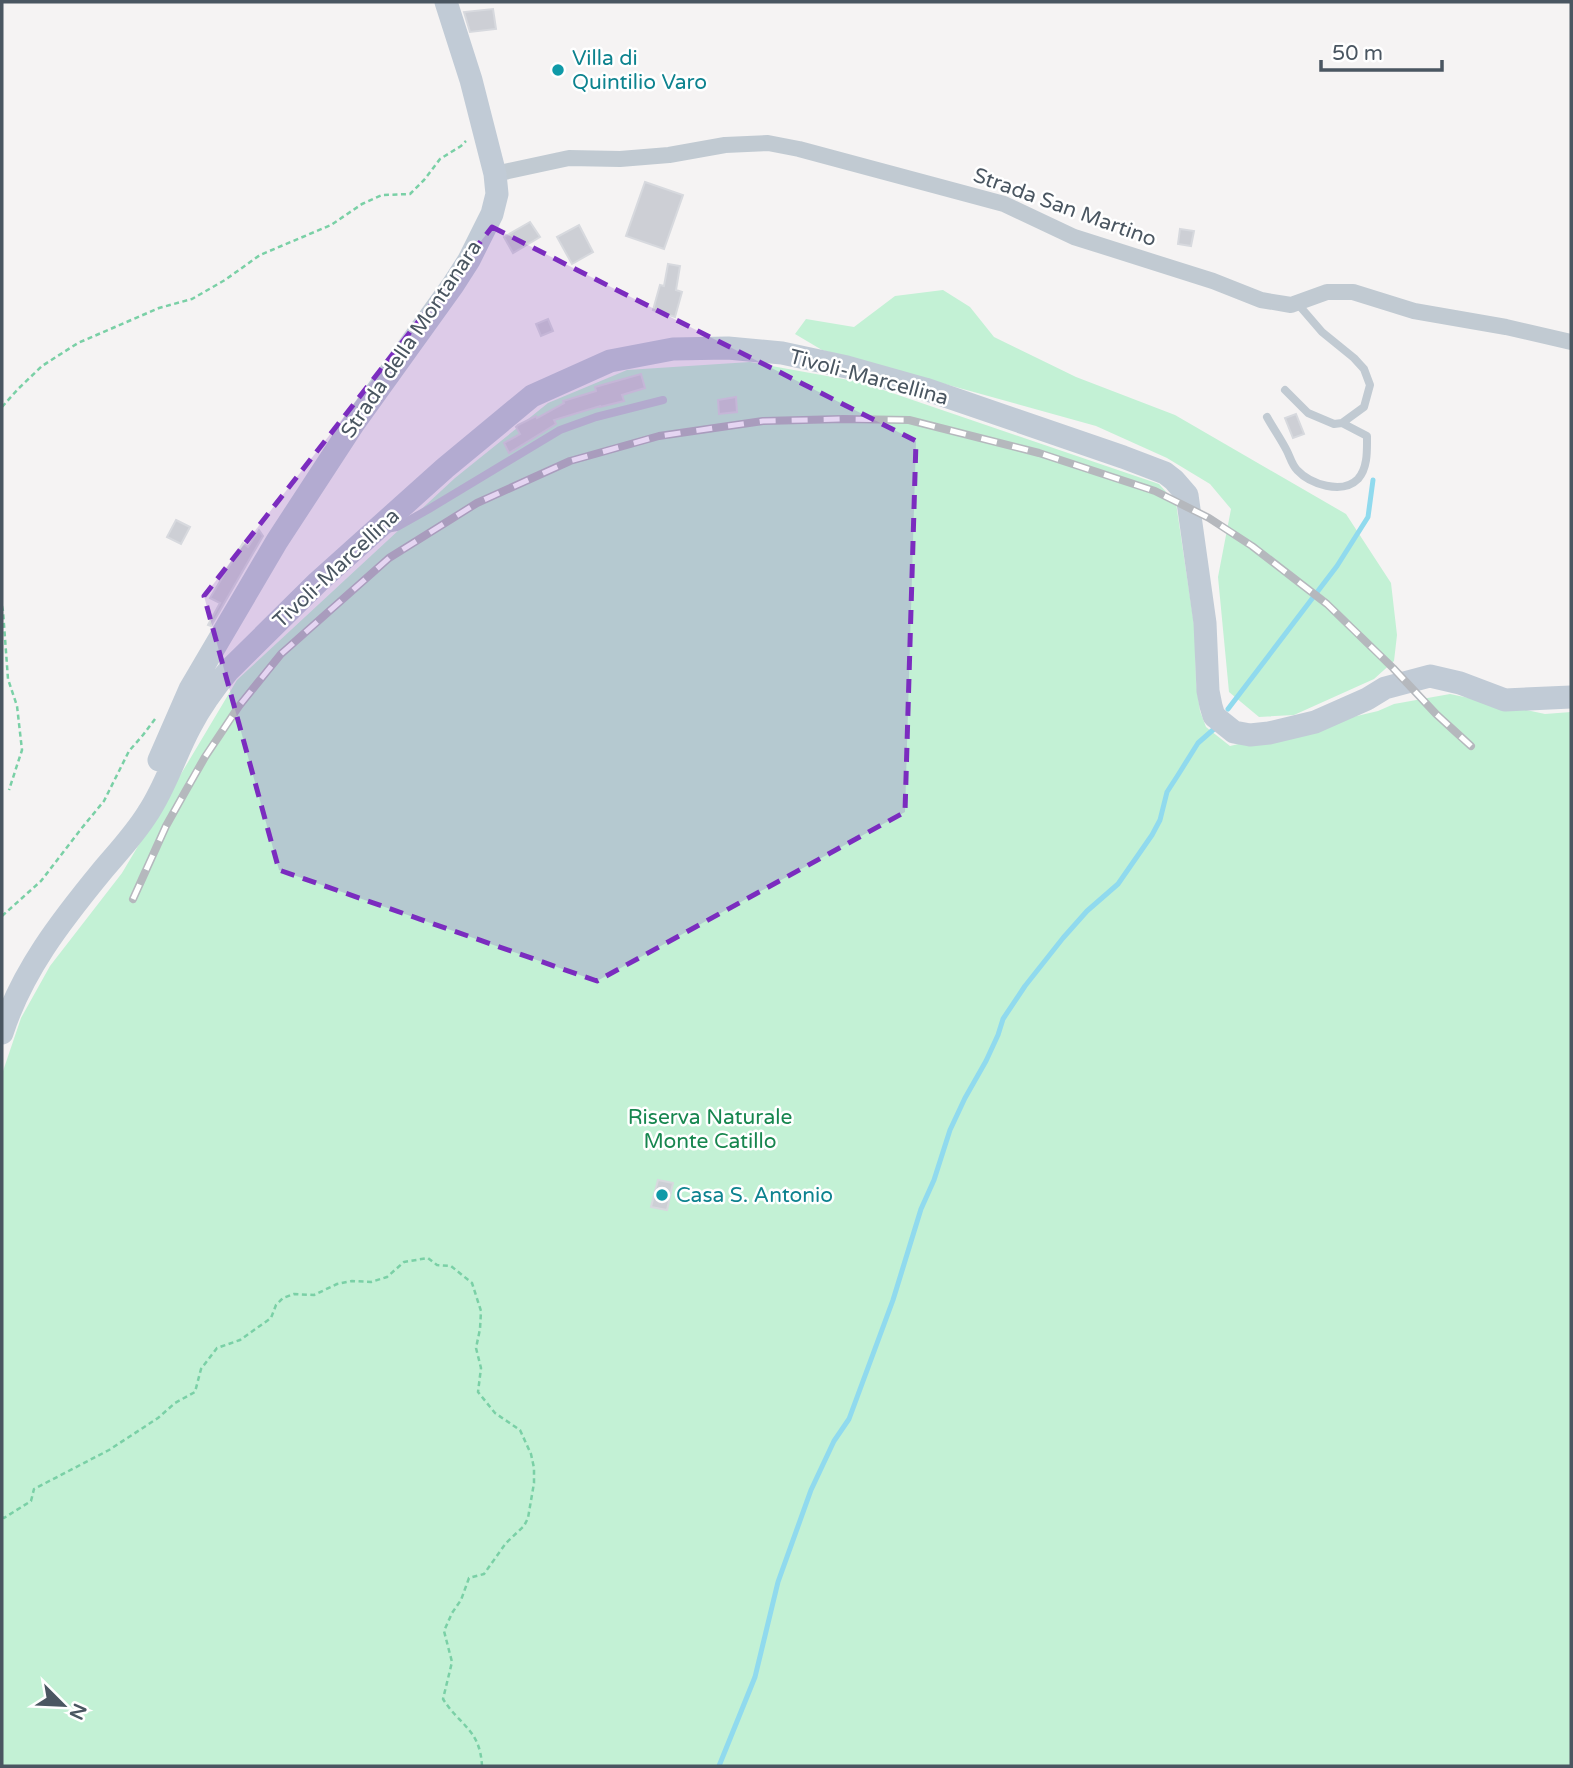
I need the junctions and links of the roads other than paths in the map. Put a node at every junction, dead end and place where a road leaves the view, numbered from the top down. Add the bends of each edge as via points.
1 (446, 2) edge
2 (495, 174) junction
3 (1297, 303) junction
4 (1571, 342) edge
5 (1285, 390) dead end
6 (663, 400) dead end
7 (1267, 417) dead end
8 (1342, 423) junction
9 (374, 532) junction
10 (1571, 697) edge
11 (135, 831) junction
12 (2, 1033) edge

1 - 2 main road, Strada della Montanara
2 - 3 street, Strada San Martino via 569,158 620,159 768,142 1004,204 1074,237 1261,300
2 - 11 main road, Strada della Montanara via 494,208 469,260 354,423 219,637 184,701
3 - 4 street, Strada San Martino via 1327,292 1353,292 1414,311
3 - 8 lane via 1364,369 1370,385 1364,407
5 - 8 lane via 1308,413
6 - 9 lane via 560,430 397,527
7 - 8 lane via 1296,470 1332,487 1357,479 1367,454 1367,436
9 - 10 main road, Tivoli-Marcellina via 532,396 610,361 673,349 782,353 925,389 1123,457 1174,480 1188,495 1211,706 1214,716 1234,732 1269,733 1315,722 1385,688 1430,676 1505,700
9 - 11 main road, Tivoli-Marcellina via 216,686
11 - 12 main road, Tivoli-Marcellina via 42,949

